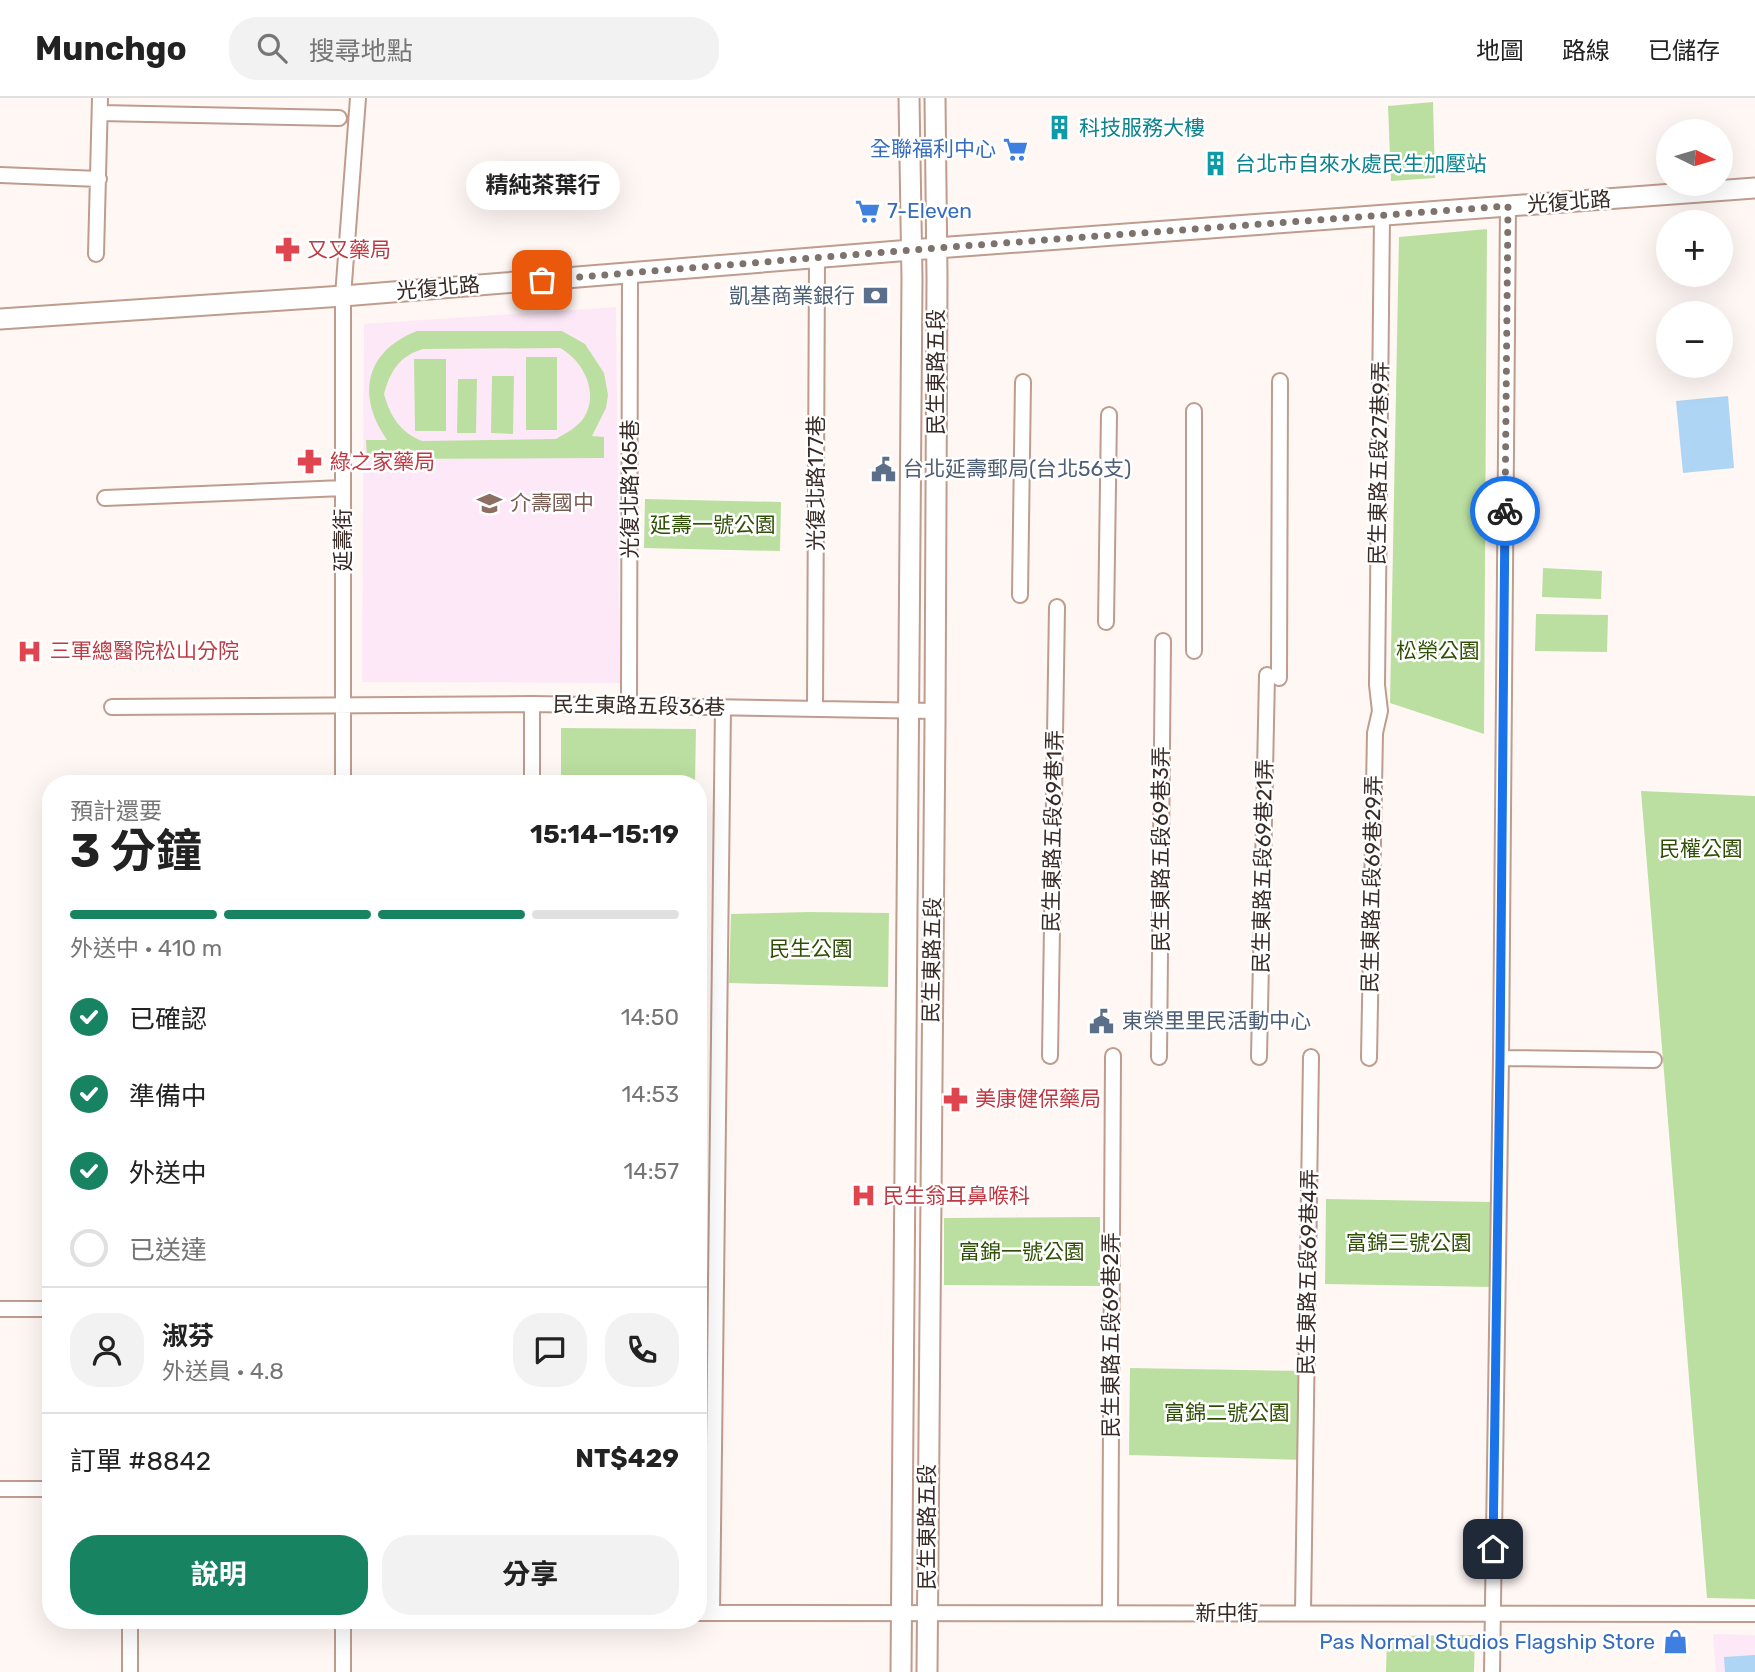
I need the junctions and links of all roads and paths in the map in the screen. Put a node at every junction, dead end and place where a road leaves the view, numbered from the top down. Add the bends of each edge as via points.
1 (100, 98) edge
2 (358, 98) edge
3 (909, 98) edge
4 (935, 98) edge
5 (100, 113) junction
6 (339, 118) dead end
7 (0, 175) edge
8 (99, 179) junction
9 (1755, 188) edge
10 (1508, 206) junction
11 (1382, 216) junction
12 (936, 248) junction
13 (911, 250) junction
14 (96, 254) dead end
15 (817, 257) junction
16 (630, 273) junction
17 (343, 296) junction
18 (0, 319) edge
19 (1280, 381) dead end
20 (1023, 382) dead end
21 (1194, 411) dead end
22 (1109, 415) dead end
23 (343, 488) junction
24 (105, 498) dead end
25 (1020, 595) dead end
26 (1057, 607) dead end
27 (1106, 622) dead end
28 (1163, 641) dead end
29 (1194, 651) dead end
30 (532, 704) junction
31 (344, 705) junction
32 (629, 706) junction
33 (112, 707) dead end
34 (723, 707) junction
35 (815, 709) junction
36 (908, 711) junction
37 (935, 711) junction
38 (1380, 711) joint
39 (343, 775) edge
40 (532, 775) edge
41 (1050, 1056) dead end
42 (1113, 1056) dead end
43 (1159, 1056) dead end
44 (1259, 1057) dead end
45 (1311, 1057) dead end
46 (1368, 1058) dead end
47 (1500, 1058) junction
48 (1654, 1060) dead end
49 (0, 1309) edge
50 (42, 1309) edge
51 (0, 1489) edge
52 (42, 1489) edge
53 (707, 1512) edge
54 (1303, 1612) junction
55 (707, 1613) edge
56 (901, 1613) junction
57 (1110, 1613) junction
58 (1493, 1613) junction
59 (927, 1614) junction
60 (1755, 1614) edge
61 (130, 1629) edge
62 (343, 1629) edge
63 (130, 1672) edge
64 (344, 1672) edge
65 (901, 1672) edge
66 (926, 1672) edge
67 (1492, 1672) edge

1 - 5 street
2 - 17 street, 延壽街
3 - 13 street, 民生東路五段
4 - 12 street, 民生東路五段
5 - 6 street
5 - 8 street
7 - 8 street
8 - 14 street
9 - 10 street, 光復北路
10 - 11 street, 光復北路
10 - 47 street
11 - 12 street, 光復北路
11 - 38 street, 民生東路五段27巷9弄
12 - 13 street, 光復北路
12 - 37 street, 民生東路五段
13 - 15 street, 光復北路
13 - 36 street, 民生東路五段
15 - 16 street, 光復北路
15 - 35 street, 光復北路177巷
16 - 17 street, 光復北路
16 - 32 street, 光復北路165巷
17 - 18 street, 光復北路
17 - 23 street, 延壽街
19 - 44 street, 民生東路五段69巷21弄
20 - 25 street
21 - 29 street
22 - 27 street
23 - 24 street
23 - 31 street, 延壽街
26 - 41 street, 民生東路五段69巷1弄
28 - 43 street, 民生東路五段69巷3弄
30 - 31 street, 民生東路五段36巷
30 - 32 street, 民生東路五段36巷
30 - 40 street
31 - 33 street, 民生東路五段36巷
31 - 39 street, 延壽街
32 - 34 street, 民生東路五段36巷
34 - 35 street, 民生東路五段36巷
34 - 53 street
35 - 36 street, 民生東路五段36巷
36 - 37 street, 民生東路五段36巷
36 - 56 street, 民生東路五段
37 - 59 street, 民生東路五段
38 - 46 street, 民生東路五段69巷29弄 via 1375,733
42 - 57 street, 民生東路五段69巷2弄
45 - 54 street, 民生東路五段69巷4弄
47 - 48 street
47 - 58 street
49 - 50 street
51 - 52 street
54 - 57 street, 新中街
54 - 58 street, 新中街
55 - 56 street, 新中街
56 - 59 street, 新中街
56 - 65 street, 民生東路五段
57 - 59 street, 新中街
58 - 60 street, 新中街
58 - 67 street
59 - 66 street, 民生東路五段
61 - 63 street
62 - 64 street

